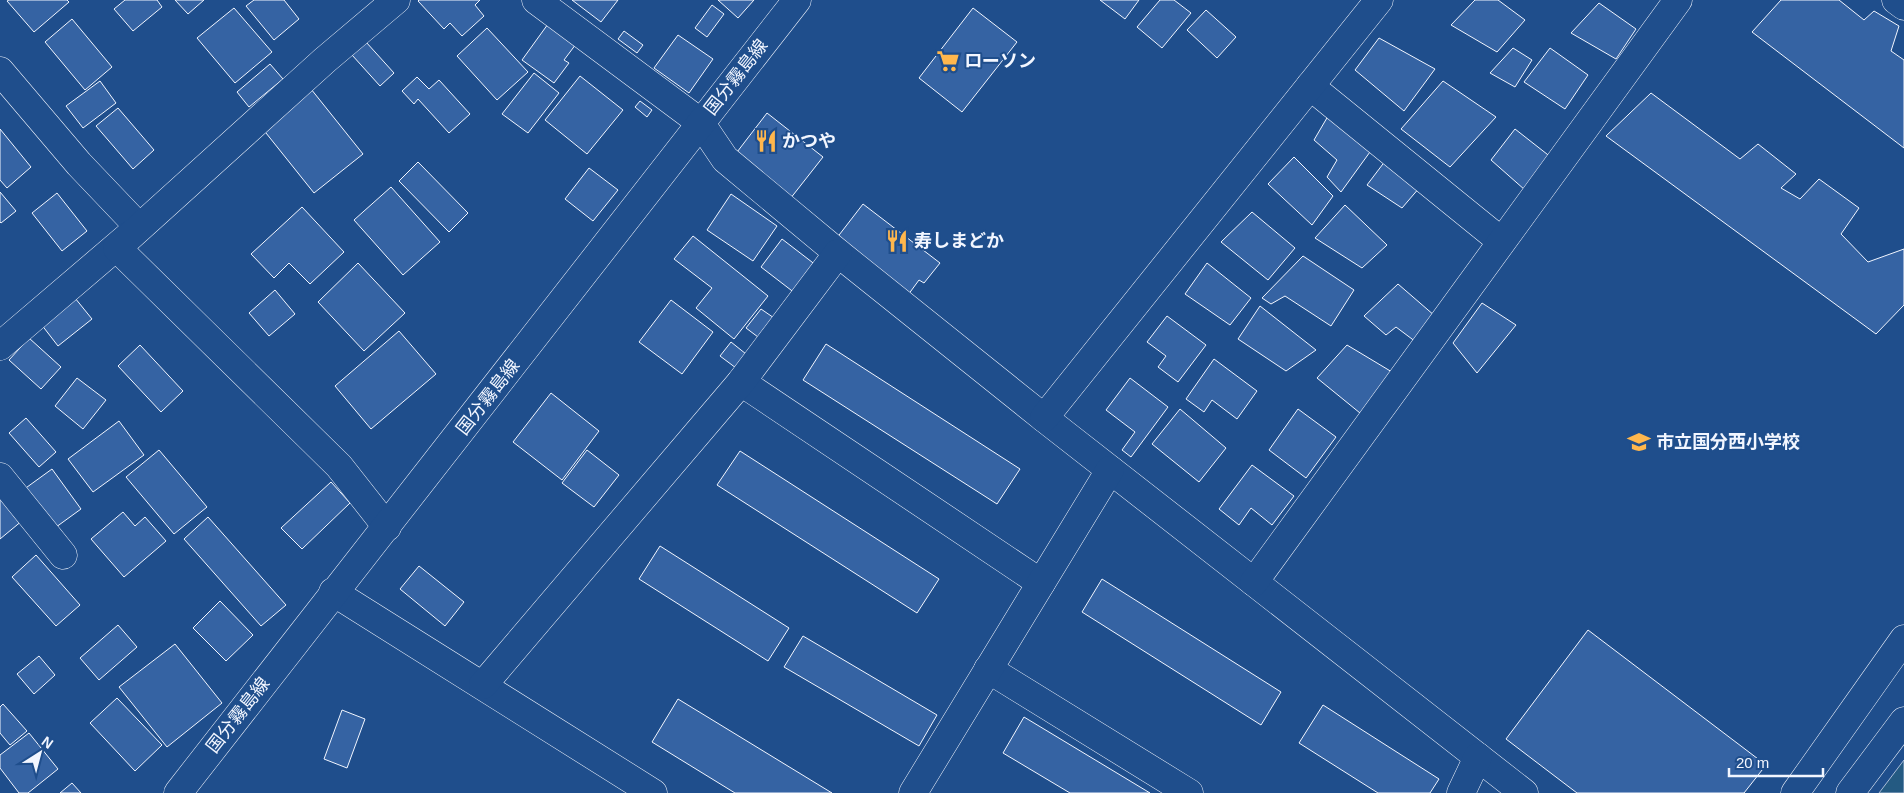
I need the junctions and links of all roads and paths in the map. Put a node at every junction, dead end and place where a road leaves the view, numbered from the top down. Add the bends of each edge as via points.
1 (396, 0) edge
2 (536, 0) edge
3 (797, 0) edge
4 (1379, 0) edge
5 (1678, 0) edge
6 (1896, 0) edge
7 (1904, 6) edge
8 (0, 71) edge
9 (1310, 86) junction
10 (700, 122) junction
11 (139, 227) junction
12 (1501, 240) junction
13 (838, 253) junction
14 (0, 346) edge
15 (742, 382) junction
16 (1044, 418) junction
17 (1110, 470) junction
18 (0, 477) edge
19 (387, 527) junction
20 (63, 555) dead end
21 (1254, 582) junction
22 (1041, 584) junction
23 (333, 592) junction
24 (1904, 639) edge
25 (988, 670) junction
26 (483, 685) junction
27 (1904, 721) edge
28 (1478, 757) junction
29 (924, 789) edge
30 (178, 793) edge
31 (653, 793) edge
32 (1189, 793) edge
33 (1461, 793) edge
34 (1524, 793) edge
35 (1795, 793) edge
36 (1850, 793) edge

1 - 11 street via 324,60
2 - 10 street
3 - 10 street, 国分霧島線
4 - 9 street
5 - 12 street
6 - 7 street
8 - 11 street via 79,164
9 - 12 street
9 - 16 street
10 - 13 street via 725,159
10 - 19 street, 国分霧島線
11 - 14 street
11 - 19 street via 117,248 339,466
12 - 21 street
13 - 15 street
13 - 16 street
15 - 22 street
15 - 26 street
16 - 17 street
17 - 21 street
17 - 22 street
18 - 20 street
19 - 23 street, 国分霧島線
21 - 28 street
22 - 25 street
23 - 26 street
23 - 30 street, 国分霧島線
24 - 35 street
25 - 29 street
25 - 32 street
26 - 31 street
27 - 36 street
28 - 33 street
28 - 34 street

